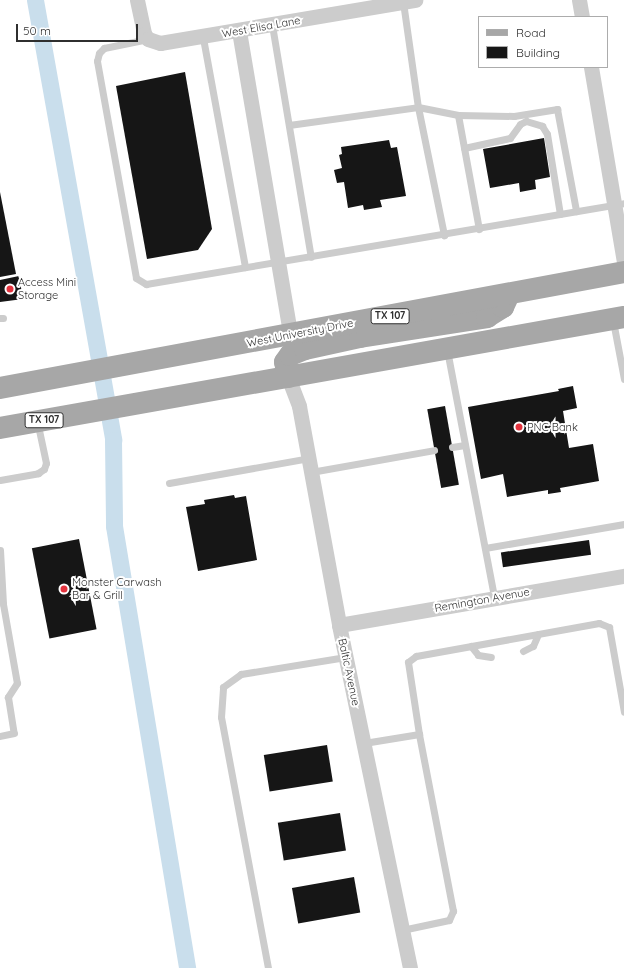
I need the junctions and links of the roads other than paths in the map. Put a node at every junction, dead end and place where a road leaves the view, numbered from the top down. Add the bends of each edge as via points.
1 (137, 0) edge
2 (579, 0) edge
3 (409, 1) edge
4 (582, 16) edge
5 (272, 25) junction
6 (239, 31) junction
7 (203, 38) junction
8 (148, 39) junction
9 (590, 68) edge
10 (418, 107) junction
11 (458, 115) junction
12 (289, 125) junction
13 (464, 148) junction
14 (619, 204) edge
15 (576, 212) junction
16 (560, 214) junction
17 (478, 229) junction
18 (444, 235) junction
19 (312, 257) junction
20 (278, 262) junction
21 (624, 263) edge
22 (245, 267) junction
23 (624, 272) edge
24 (509, 294) junction
25 (618, 318) edge
26 (290, 334) junction
27 (447, 348) junction
28 (64, 376) junction
29 (288, 377) junction
30 (624, 379) edge
31 (0, 388) edge
32 (0, 397) edge
33 (38, 421) junction
34 (0, 428) edge
35 (466, 445) junction
36 (452, 447) dead end
37 (434, 450) dead end
38 (310, 465) junction
39 (0, 480) edge
40 (169, 483) dead end
41 (624, 524) edge
42 (485, 548) junction
43 (0, 550) edge
44 (624, 576) edge
45 (494, 598) junction
46 (340, 625) junction
47 (538, 634) junction
48 (471, 646) junction
49 (523, 651) dead end
50 (346, 657) junction
51 (491, 657) dead end
52 (623, 695) edge
53 (624, 712) edge
54 (419, 734) junction
55 (0, 736) edge
56 (364, 743) junction
57 (402, 930) junction
58 (268, 968) edge
59 (410, 968) edge

1 - 8 street via 144,34
2 - 4 street
3 - 5 street, West Elisa Lane
3 - 10 lane
5 - 6 street, West Elisa Lane
5 - 12 lane
6 - 7 street, West Elisa Lane
6 - 20 street
7 - 8 street, West Elisa Lane via 160,44
7 - 22 lane
8 - 22 lane via 104,48 99,53 98,61 136,278 146,284
9 - 14 street
10 - 11 lane
10 - 12 lane
10 - 18 lane
11 - 13 lane
11 - 15 lane via 514,116 557,109
12 - 19 lane
13 - 16 lane via 505,140 526,121 542,126 547,134
13 - 17 lane
14 - 15 lane
14 - 21 street
15 - 16 lane
16 - 17 lane
17 - 18 lane
18 - 19 lane
19 - 20 lane
20 - 22 lane
20 - 26 street
23 - 24 main road, West University Drive / TX 107
24 - 26 main road, West University Drive / TX 107
24 - 29 main road via 503,307 488,317 382,333 304,349 290,355 285,362
25 - 27 main road, TX 107
25 - 30 lane
26 - 28 main road, West University Drive / TX 107
27 - 29 main road, TX 107
27 - 35 lane
28 - 31 main road, West University Drive / TX 107
28 - 32 main road
29 - 33 main road, TX 107
29 - 38 street, Baltic Avenue via 300,406
33 - 34 main road, TX 107
33 - 39 lane via 46,463 44,469 38,473
35 - 36 lane
35 - 42 lane
37 - 38 lane
38 - 40 lane
38 - 46 street, Baltic Avenue
41 - 42 lane
42 - 45 lane
43 - 55 lane via 3,604 17,683 8,697 14,733
44 - 45 street, Remington Avenue
45 - 46 street, Remington Avenue
46 - 50 street, Baltic Avenue
47 - 48 lane
47 - 49 lane via 533,646
47 - 52 lane via 598,623 609,628
48 - 51 lane via 478,655
48 - 54 lane via 416,656 408,662
50 - 56 street, Baltic Avenue
50 - 58 lane via 241,674 223,687 221,717
52 - 53 lane
54 - 56 lane
54 - 57 lane via 453,911 449,920
56 - 57 street, Baltic Avenue
57 - 59 street, Baltic Avenue

